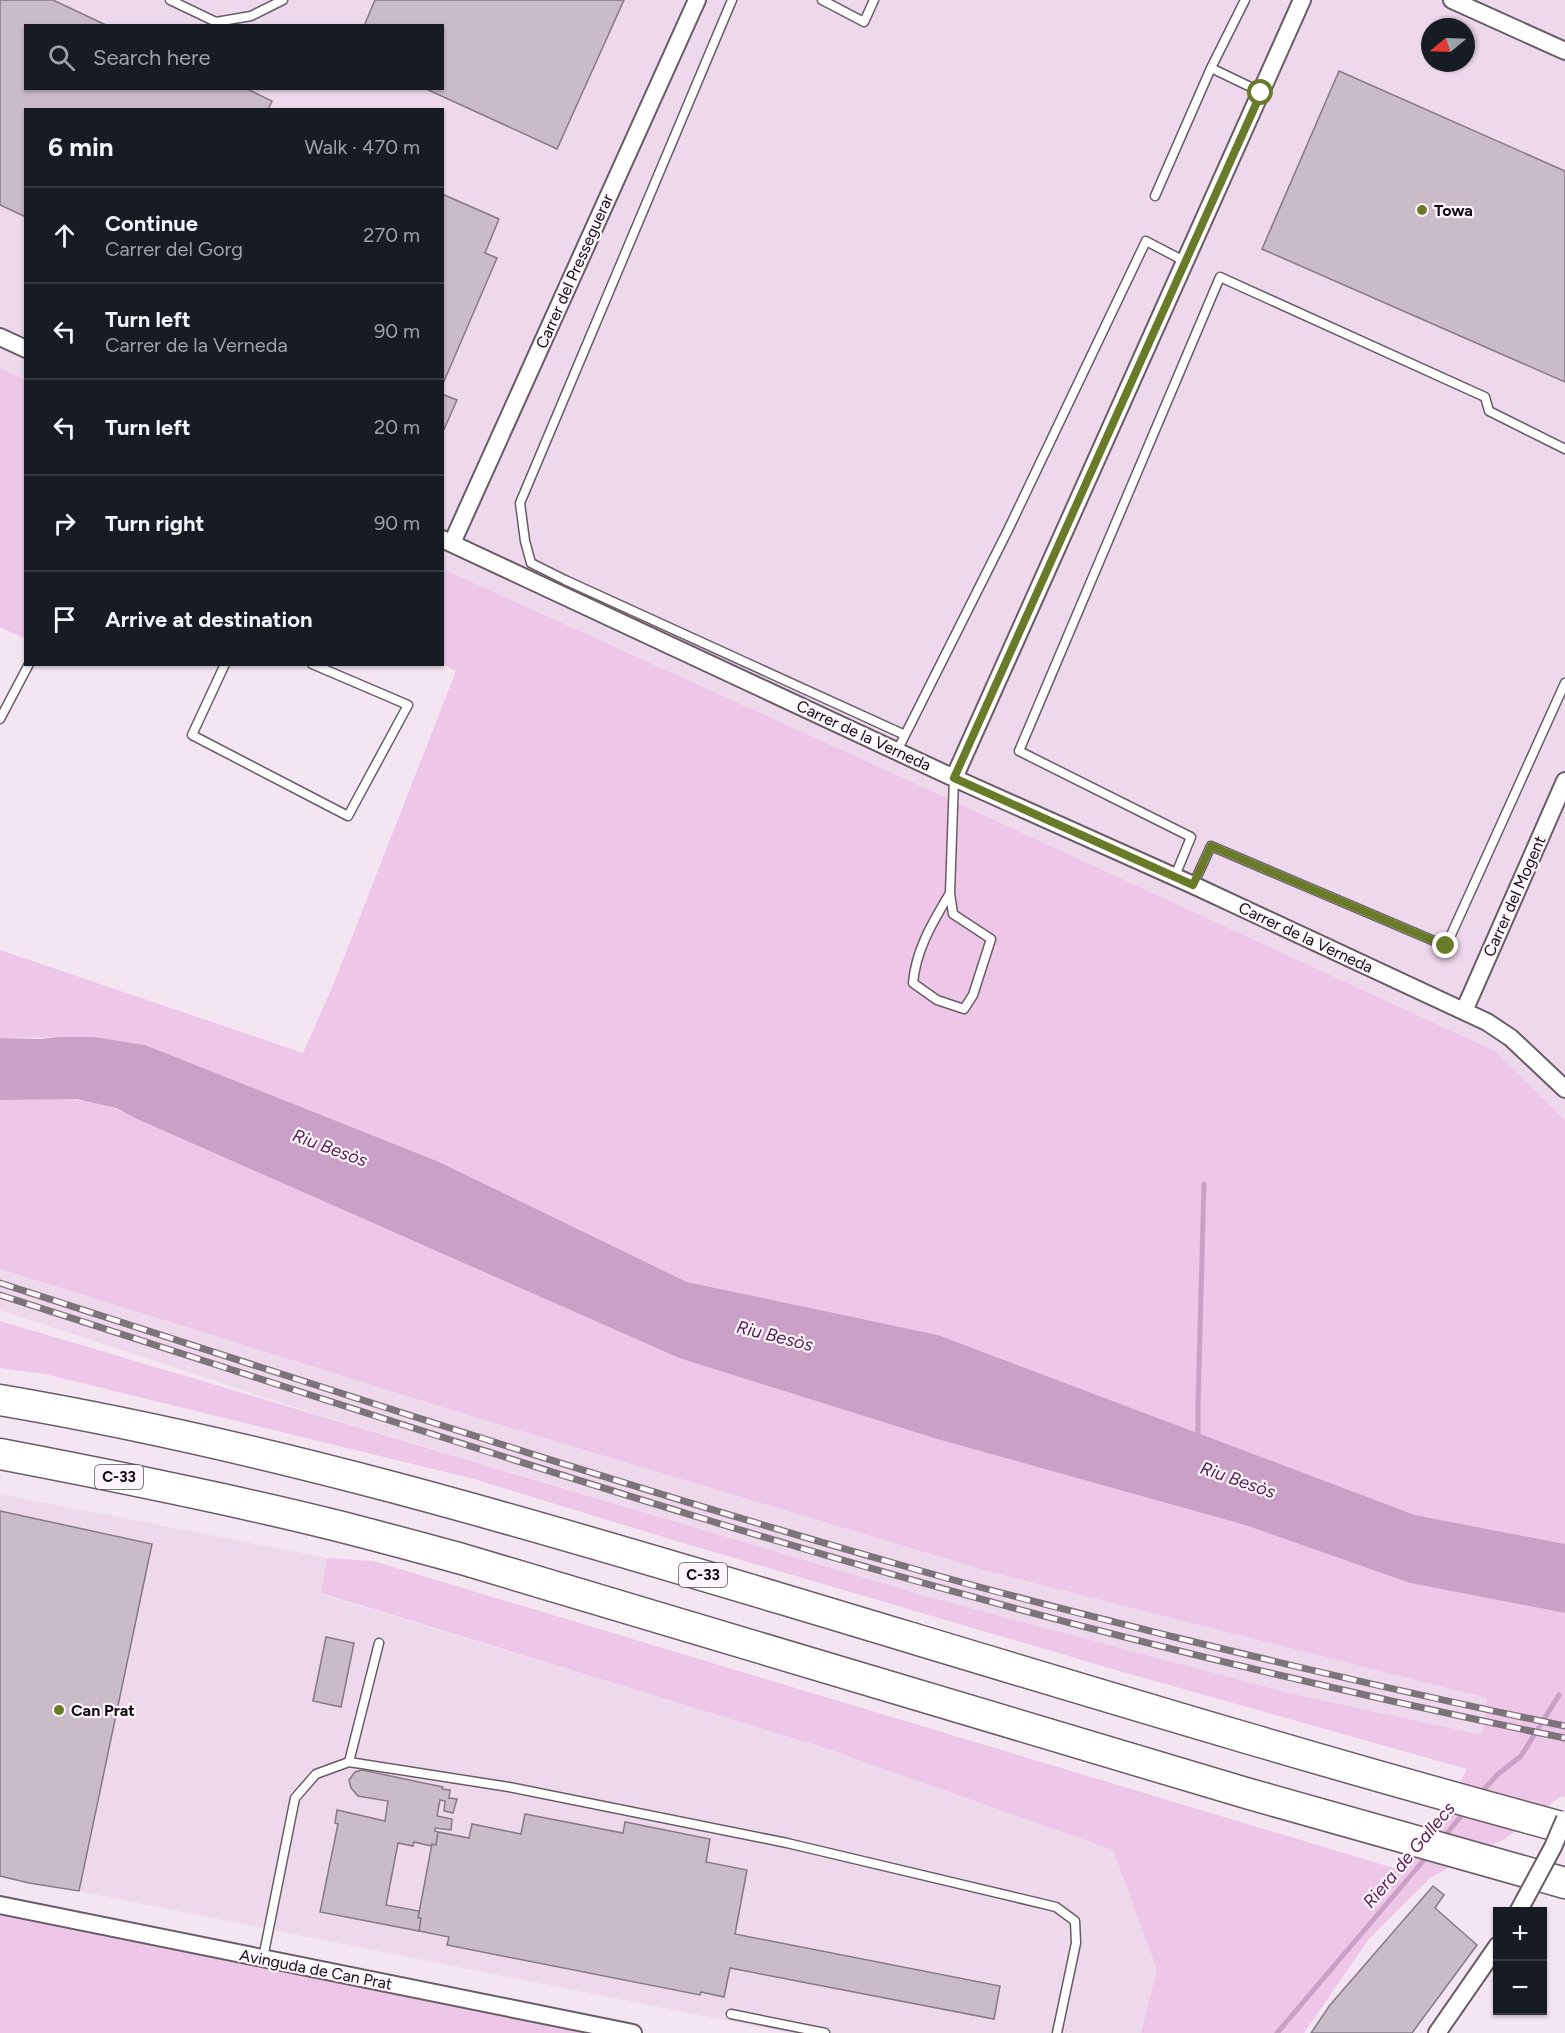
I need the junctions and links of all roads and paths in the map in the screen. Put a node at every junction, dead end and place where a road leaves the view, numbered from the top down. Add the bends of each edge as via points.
1 (170, 0) edge
2 (267, 0) edge
3 (283, 0) edge
4 (697, 0) edge
5 (731, 0) edge
6 (822, 0) edge
7 (874, 0) edge
8 (1245, 0) edge
9 (1302, 0) edge
10 (1452, 0) edge
11 (263, 10) junction
12 (1565, 51) edge
13 (1211, 68) junction
14 (1261, 93) junction
15 (1155, 196) dead end
16 (1186, 262) junction
17 (0, 337) edge
18 (24, 348) edge
19 (1565, 449) edge
20 (447, 541) edge
21 (28, 666) edge
22 (224, 666) edge
23 (317, 666) edge
24 (1565, 682) edge
25 (0, 719) edge
26 (905, 735) junction
27 (897, 751) junction
28 (954, 778) junction
29 (1565, 781) edge
30 (1174, 876) junction
31 (1193, 885) junction
32 (950, 893) junction
33 (1464, 1011) junction
34 (1565, 1089) edge
35 (0, 1400) edge
36 (0, 1454) edge
37 (379, 1643) dead end
38 (349, 1762) junction
39 (1565, 1818) edge
40 (1565, 1828) edge
41 (1565, 1883) edge
42 (0, 1905) edge
43 (1520, 1907) edge
44 (1493, 1951) edge
45 (263, 1958) junction
46 (731, 2014) dead end
47 (633, 2033) edge
48 (825, 2033) edge
49 (1057, 2033) edge
50 (1437, 2033) edge

1 - 11 lane via 216,22
2 - 11 lane
3 - 11 lane
4 - 20 street, Carrer del Presseguerar
5 - 26 lane via 520,503 525,541 531,562 565,580
6 - 7 lane via 864,21
8 - 13 lane
9 - 14 street
10 - 12 street
13 - 14 lane
13 - 15 lane
14 - 16 street
16 - 26 lane via 1146,241
16 - 28 street
17 - 18 street
19 - 30 lane via 1489,411 1485,398 1220,277 1019,751 1191,837
20 - 27 street, Carrer de la Verneda
21 - 25 lane
22 - 23 lane via 192,735 348,816 408,705
24 - 31 lane via 1446,946 1211,846
26 - 27 lane
27 - 28 street, Carrer de la Verneda
28 - 30 street, Carrer de la Verneda
28 - 32 lane
29 - 33 street, Carrer del Mogent
30 - 31 street, Carrer de la Verneda
31 - 33 street, Carrer de la Verneda
32 - 32 lane via 915,963 913,983 937,1000 964,1009 973,995 991,939 953,914
33 - 34 street, Carrer de la Verneda via 1510,1038
35 - 40 highway, C-33 via 178,1433 453,1502 1103,1696
36 - 41 highway, C-33 via 249,1505 451,1556
37 - 38 lane
38 - 45 lane via 316,1774 295,1798
38 - 49 lane via 509,1787 776,1840 1056,1906 1075,1921 1076,1943
39 - 43 street, bridge
42 - 45 street, Avinguda de Can Prat
44 - 50 street
45 - 47 street, Avinguda de Can Prat
46 - 48 lane

